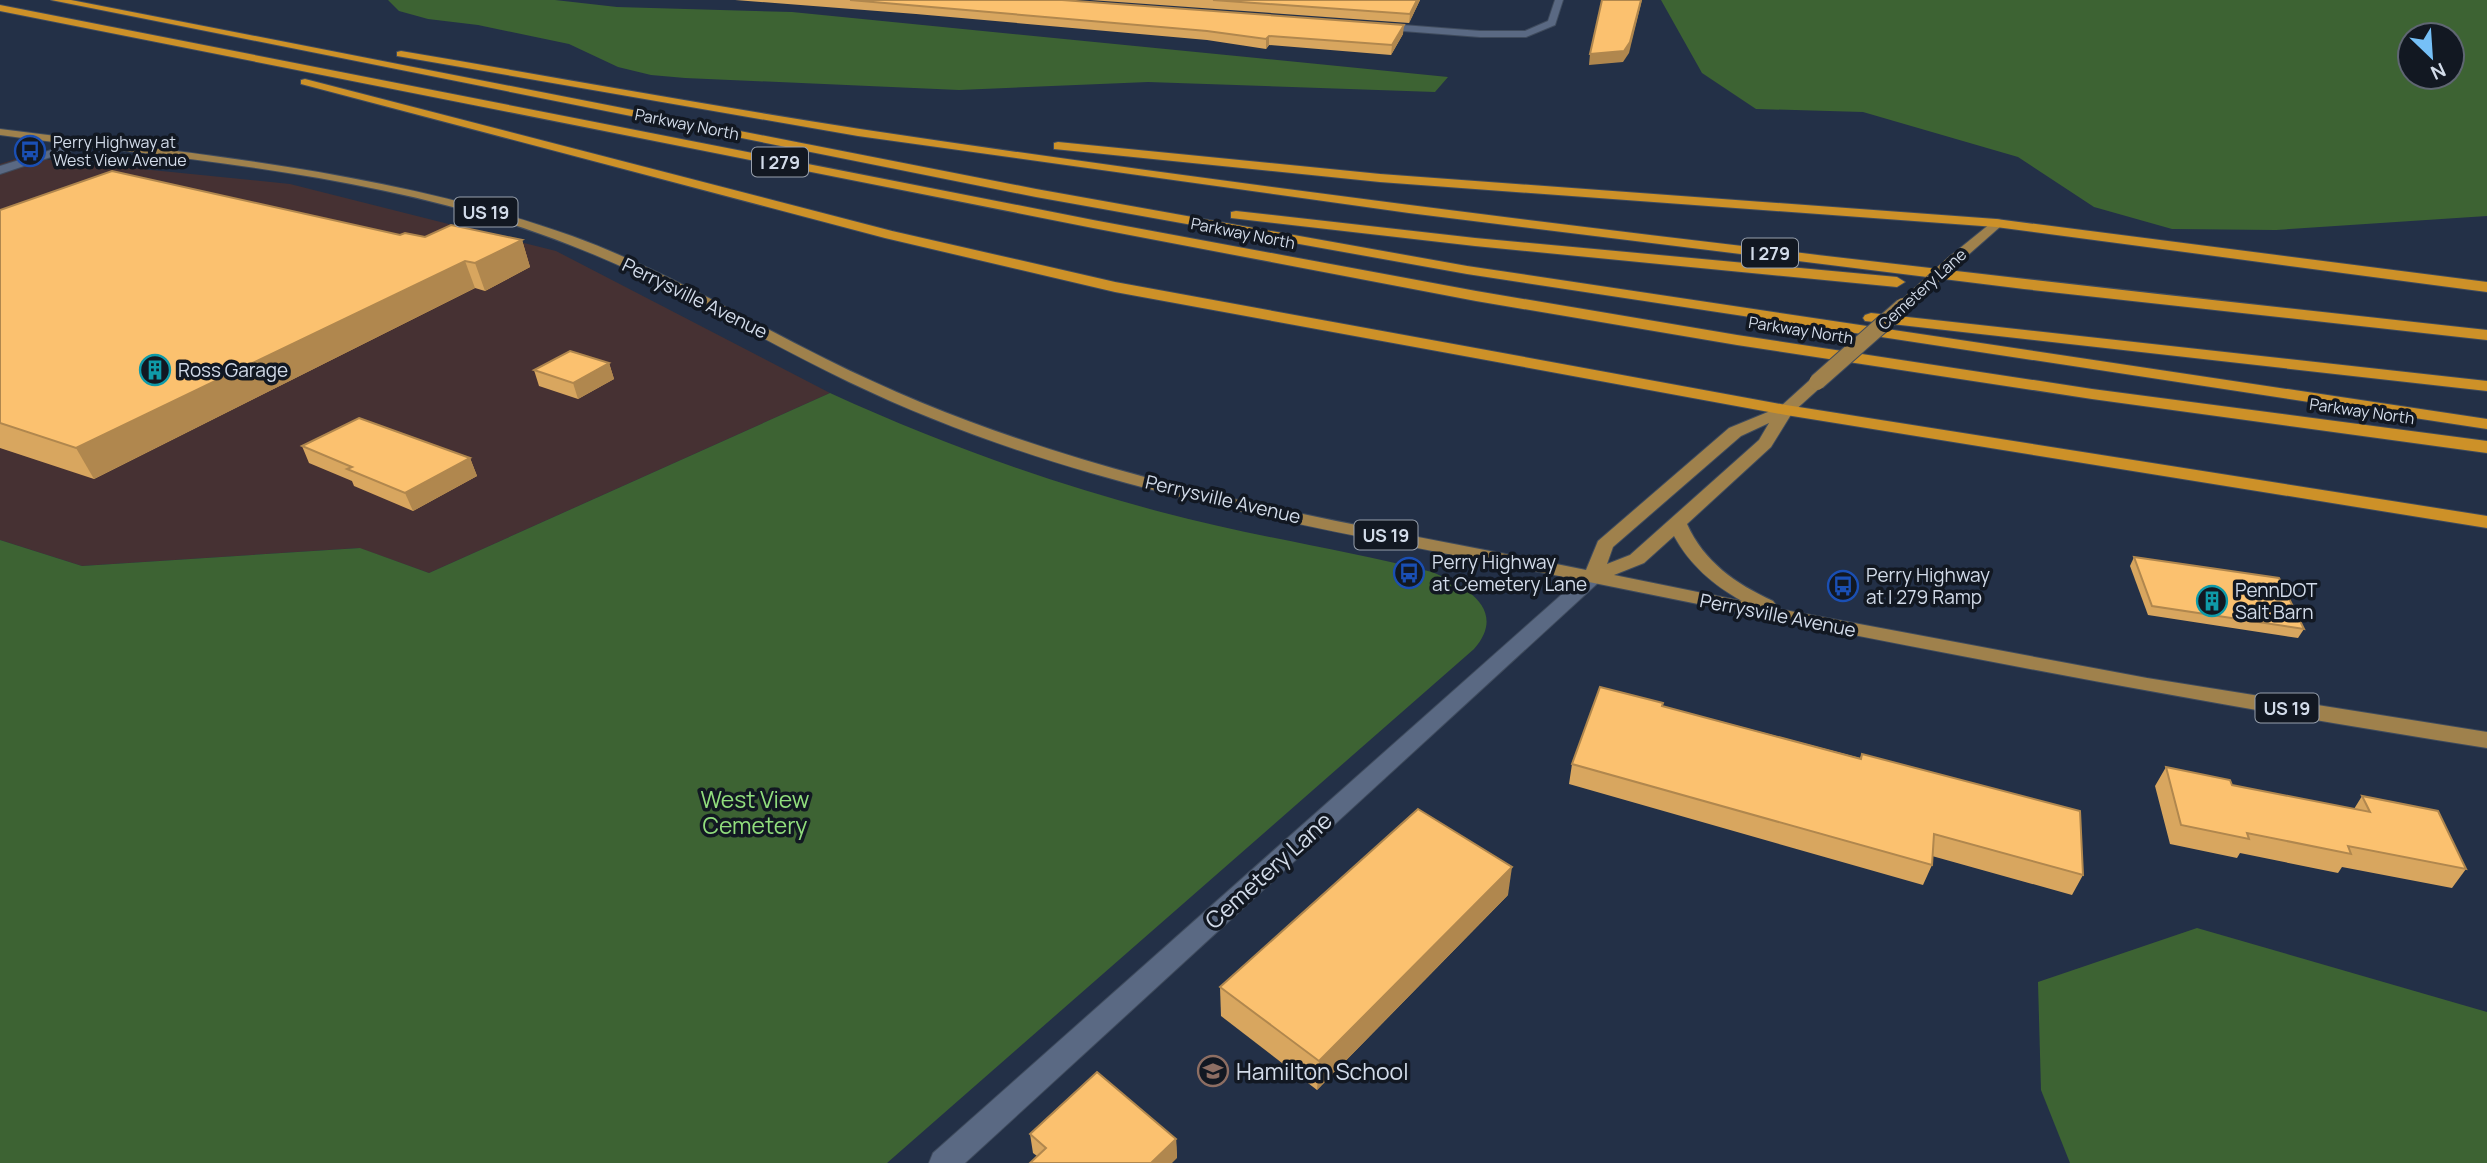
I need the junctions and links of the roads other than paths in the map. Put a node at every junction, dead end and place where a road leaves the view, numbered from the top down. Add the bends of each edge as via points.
1 (56, 0) edge
2 (117, 0) edge
3 (1559, 0) edge
4 (0, 8) edge
5 (1372, 26) edge
6 (295, 41) junction
7 (383, 51) dead end
8 (239, 56) junction
9 (432, 60) junction
10 (0, 132) edge
11 (83, 143) junction
12 (0, 170) edge
13 (1996, 223) junction
14 (1252, 231) junction
15 (2487, 288) edge
16 (2487, 335) edge
17 (2487, 346) edge
18 (2487, 386) edge
19 (1786, 410) junction
20 (2487, 424) edge
21 (2487, 447) edge
22 (1677, 522) junction
23 (2487, 522) edge
24 (1593, 577) junction
25 (1803, 620) junction
26 (2487, 740) edge
27 (944, 1163) edge

1 - 6 highway
2 - 6 highway
3 - 5 street via 1552,23 1526,34
4 - 8 highway, Parkway North / I 279
6 - 14 highway via 1036,193
6 - 17 highway via 1006,178 1266,219
7 - 9 highway, Parkway North / I 279
8 - 19 highway via 255,69 1024,268
8 - 21 highway, Parkway North / I 279 via 1476,296 2092,394
9 - 13 highway via 916,129 1151,157
9 - 16 highway, Parkway North / I 279 via 858,132 1409,209
10 - 11 main road, Perrysville Avenue / US 19
11 - 12 street
11 - 24 main road, Perrysville Avenue / US 19 via 294,169 477,209 611,257 870,386 979,432 1179,491
13 - 15 highway
13 - 19 main road, Cemetery Lane, bridge
14 - 18 highway via 1917,324
14 - 20 highway via 1662,301
19 - 22 main road, Cemetery Lane via 1765,443
19 - 23 highway
19 - 24 main road, Cemetery Lane via 1735,432 1605,545
22 - 24 main road, Cemetery Lane via 1637,559
22 - 25 main road via 1684,542 1716,575 1762,604
24 - 25 main road, Perrysville Avenue / US 19
24 - 27 street, Cemetery Lane
25 - 26 main road, Perrysville Avenue / US 19 via 2088,675

